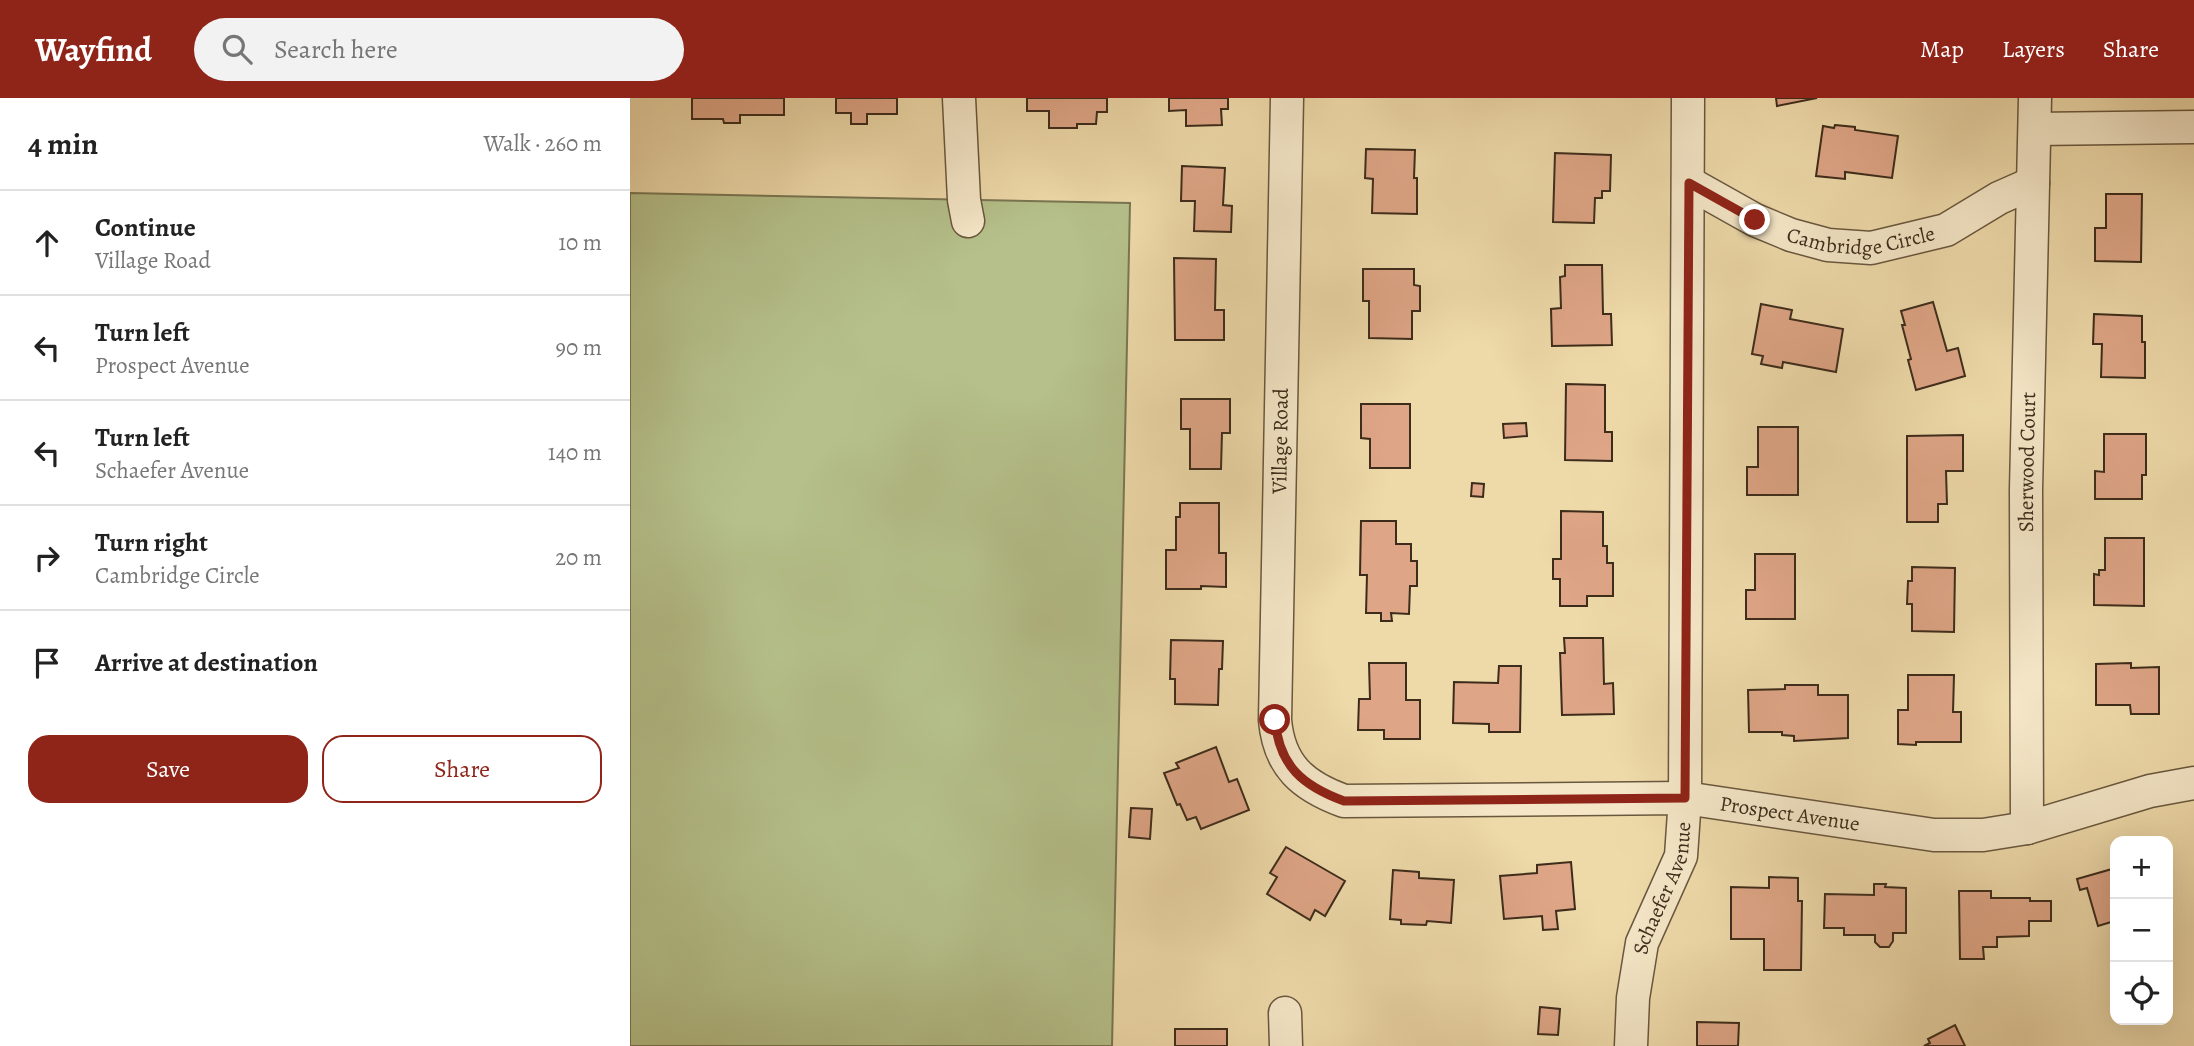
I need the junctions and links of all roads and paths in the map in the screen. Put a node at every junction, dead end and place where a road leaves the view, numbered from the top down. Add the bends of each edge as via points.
1 (959, 98) edge
2 (1287, 98) edge
3 (1688, 98) edge
4 (2035, 113) edge
5 (2194, 127) edge
6 (1689, 183) junction
7 (2033, 183) junction
8 (968, 222) dead end
9 (1300, 777) joint
10 (2194, 783) edge
11 (1685, 798) junction
12 (2026, 828) junction
13 (1285, 1013) dead end
14 (1286, 1046) edge
15 (1631, 1046) edge

1 - 8 street
2 - 9 street, Village Road via 1275,720 1285,757
3 - 6 street, Schaefer Avenue
4 - 5 street
4 - 7 street, Sherwood Court
6 - 7 street, Cambridge Circle via 1791,235 1828,245 1871,248 1945,230
6 - 11 street, Schaefer Avenue
7 - 12 street, Sherwood Court via 2025,490
9 - 11 street, Prospect Avenue via 1318,791 1344,801
10 - 12 street, Prospect Avenue via 2150,791
11 - 12 street, Prospect Avenue via 1934,835 1983,835
11 - 15 street, Schaefer Avenue via 1681,856 1642,943
13 - 14 street

